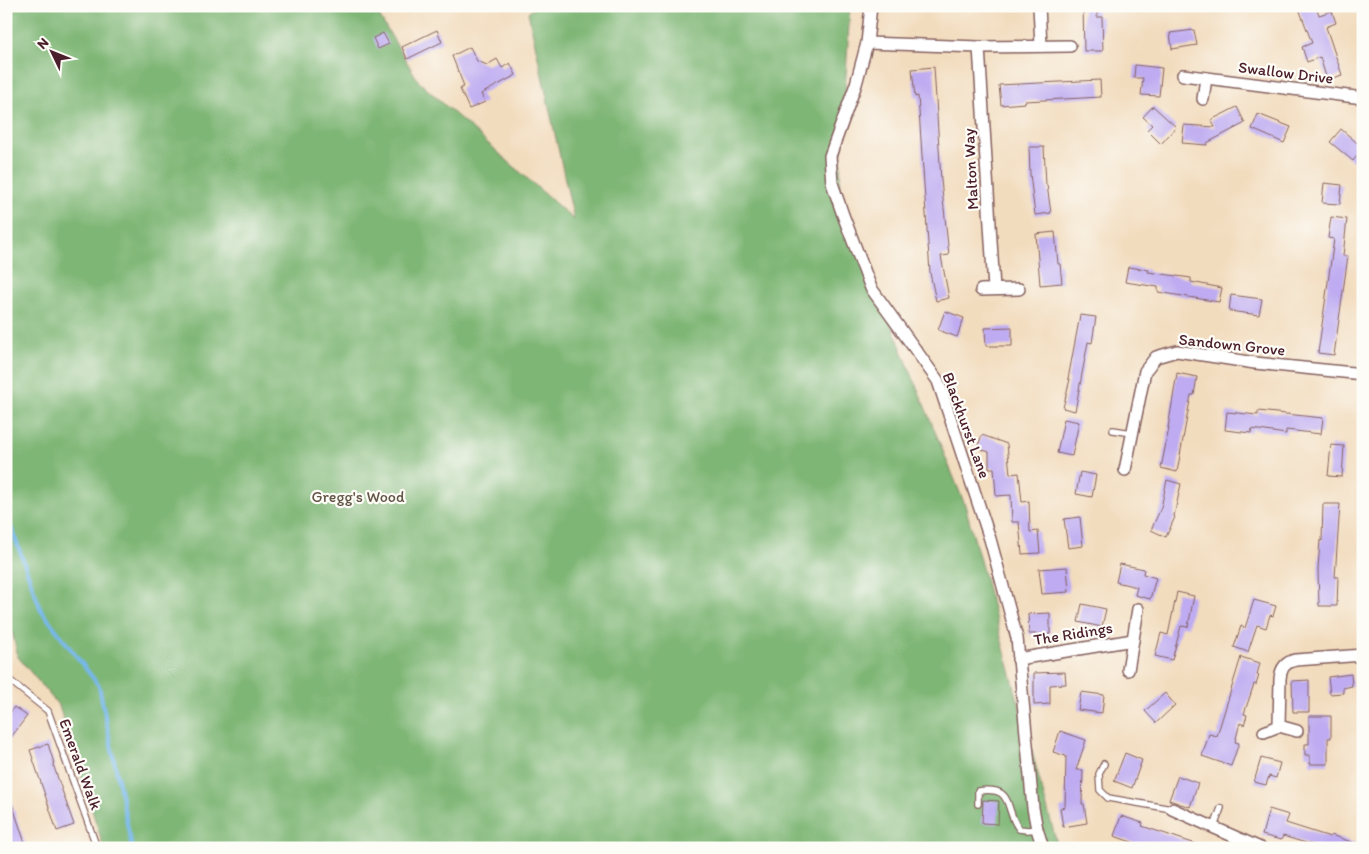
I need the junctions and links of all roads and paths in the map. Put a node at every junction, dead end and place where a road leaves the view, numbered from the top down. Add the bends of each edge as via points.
1 (871, 6) edge
2 (1039, 6) edge
3 (866, 43) junction
4 (1041, 46) junction
5 (1070, 46) dead end
6 (979, 48) junction
7 (1183, 75) dead end
8 (1206, 78) junction
9 (1204, 98) dead end
10 (1363, 98) edge
11 (994, 289) junction
12 (1019, 289) dead end
13 (981, 290) dead end
14 (1363, 374) edge
15 (1113, 430) dead end
16 (1132, 434) junction
17 (1125, 470) dead end
18 (1138, 610) dead end
19 (1133, 640) junction
20 (1363, 655) edge
21 (1018, 658) junction
22 (1128, 670) dead end
23 (6, 681) edge
24 (1280, 726) junction
25 (1297, 730) dead end
26 (1264, 732) dead end
27 (1104, 764) dead end
28 (978, 804) dead end
29 (1221, 808) dead end
30 (1172, 809) joint
31 (1214, 827) junction
32 (1037, 829) junction
33 (97, 848) edge
34 (1043, 848) edge
35 (1260, 848) edge

1 - 3 street, Blackhurst Lane
2 - 4 street
3 - 6 street
3 - 21 street, Blackhurst Lane via 856,84 830,156 832,183 872,288 938,380 990,539 1017,638
4 - 5 street
4 - 6 street
6 - 11 street, Malton Way
7 - 8 street, Swallow Drive
8 - 9 street
8 - 10 street, Swallow Drive
11 - 12 street
11 - 13 street
14 - 16 street, Sandown Grove via 1177,351 1156,357 1144,371
15 - 16 lane
16 - 17 street, Sandown Grove
18 - 19 street, The Ridings
19 - 21 street, The Ridings
19 - 22 street, The Ridings
20 - 24 street via 1287,663 1280,673
21 - 32 street, Blackhurst Lane
23 - 33 lane, Emerald Walk via 8,679 48,711
24 - 25 street
24 - 26 street
27 - 30 lane via 1100,790 1108,798
28 - 32 lane via 978,791 991,789 1001,793 1019,829
29 - 31 lane
30 - 31 street
31 - 35 street
32 - 34 street, Blackhurst Lane

